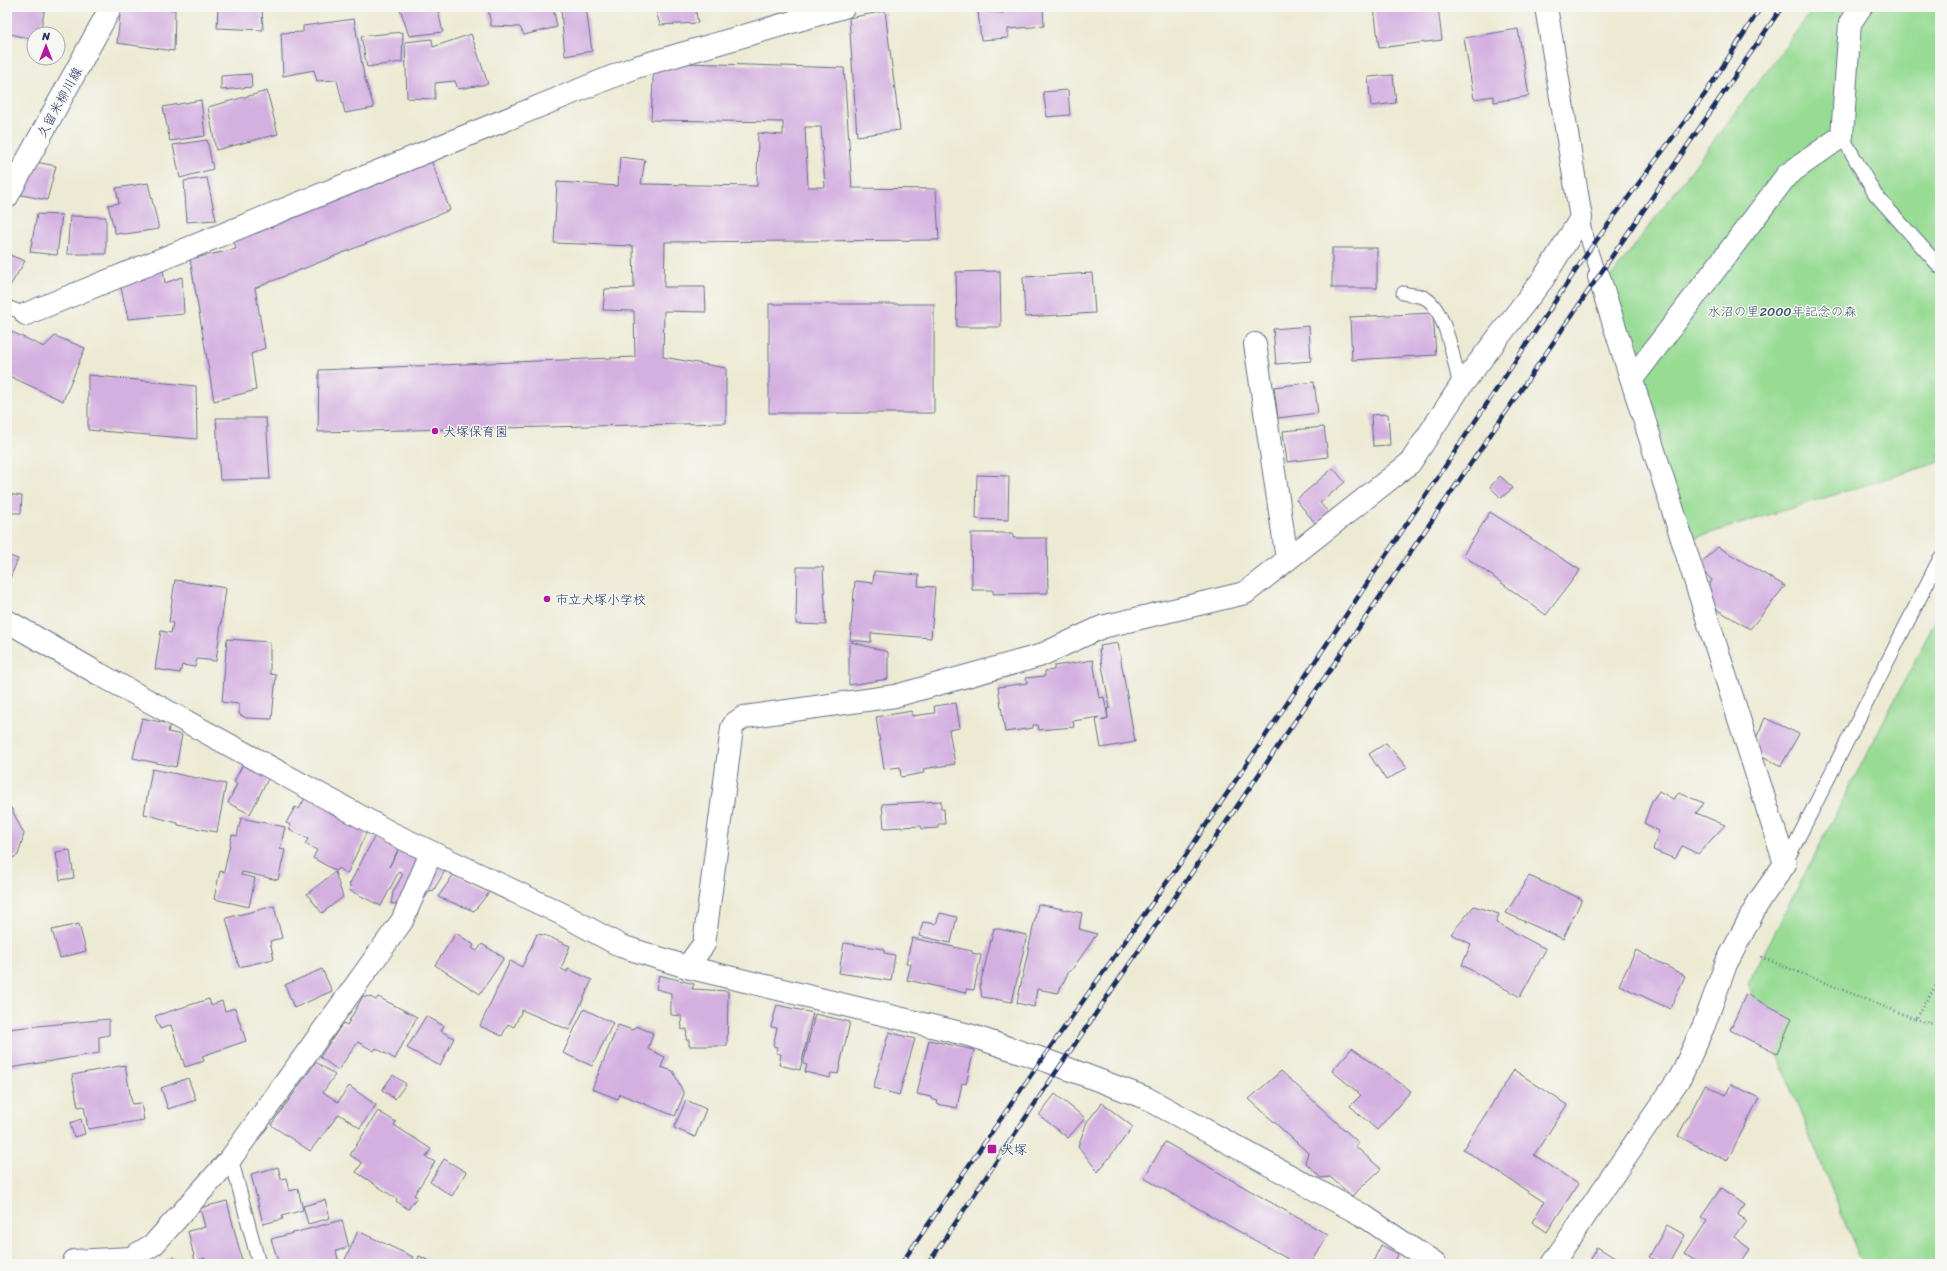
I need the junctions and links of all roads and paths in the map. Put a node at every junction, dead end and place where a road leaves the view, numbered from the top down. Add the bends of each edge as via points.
1 (110, 7) edge
2 (844, 7) edge
3 (1546, 7) edge
4 (1861, 7) edge
5 (1842, 136) junction
6 (1937, 177) dead end
7 (1940, 180) edge
8 (7, 197) edge
9 (1581, 218) junction
10 (1940, 267) edge
11 (1599, 277) joint
12 (1403, 293) dead end
13 (17, 311) edge
14 (1255, 344) dead end
15 (1632, 379) junction
16 (1460, 387) junction
17 (1940, 558) edge
18 (1287, 559) junction
19 (7, 621) edge
20 (431, 853) junction
21 (1785, 864) junction
22 (1736, 946) junction
23 (687, 967) junction
24 (1940, 979) edge
25 (1915, 1019) junction
26 (1940, 1026) edge
27 (231, 1158) junction
28 (74, 1261) dead end
29 (259, 1264) edge
30 (1435, 1264) edge
31 (1552, 1264) edge

1 - 8 street, 久留米柳川線
2 - 13 street via 636,67
3 - 9 street
4 - 5 street via 1850,23
5 - 10 lane via 1875,194
5 - 15 street via 1787,175
6 - 7 path
9 - 11 lane
9 - 16 street via 1543,279
11 - 15 street
12 - 16 lane via 1426,298 1438,313 1447,331
14 - 18 street
15 - 21 street
16 - 18 street via 1410,463
17 - 21 lane
18 - 23 street via 1245,592 1102,627 1039,656 895,696 744,717 735,722 732,728 704,944
19 - 20 street via 99,674
20 - 23 street via 560,912 621,946
20 - 27 street via 402,922
21 - 22 street via 1759,901
22 - 25 path
22 - 31 street via 1726,964 1704,1025 1681,1076
23 - 30 street via 969,1035 1146,1098 1364,1216
24 - 25 path
25 - 26 path
27 - 28 street via 154,1244 131,1258
27 - 29 lane

